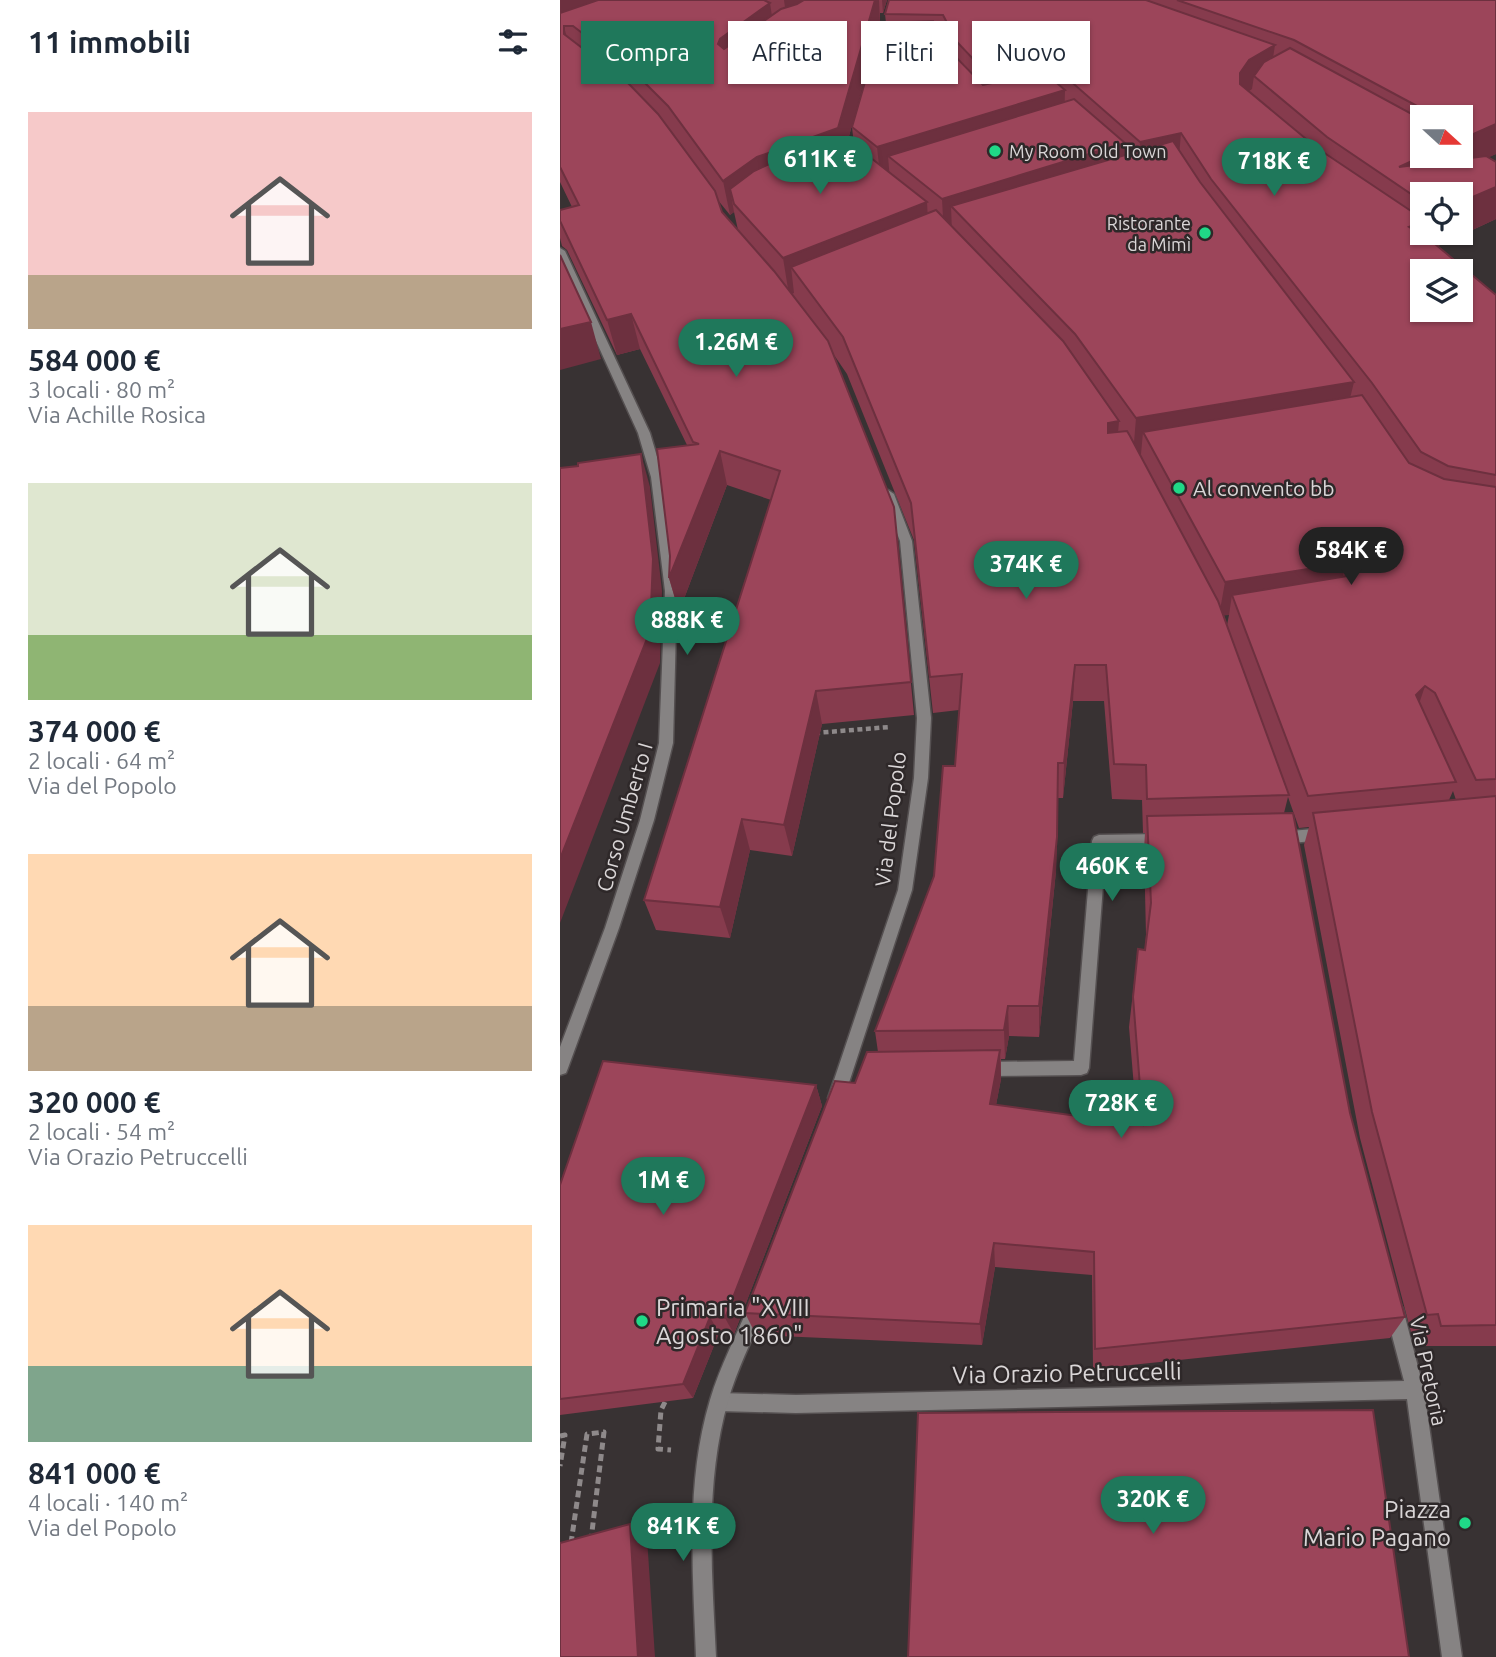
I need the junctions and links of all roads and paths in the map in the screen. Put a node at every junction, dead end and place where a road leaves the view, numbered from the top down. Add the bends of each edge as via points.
1 (560, 251) edge
2 (884, 483) edge
3 (894, 727) edge
4 (811, 734) edge
5 (1348, 832) edge
6 (1266, 838) edge
7 (1173, 840) edge
8 (560, 1068) edge
9 (971, 1069) edge
10 (1085, 1105) dead end
11 (831, 1110) edge
12 (1121, 1128) edge
13 (763, 1291) edge
14 (1391, 1299) edge
15 (1415, 1390) junction
16 (665, 1402) edge
17 (719, 1402) junction
18 (560, 1436) edge
19 (683, 1450) dead end
20 (560, 1466) edge
21 (648, 1527) dead end
22 (625, 1532) edge
23 (602, 1538) edge
24 (560, 1548) edge
25 (706, 1657) edge
26 (1452, 1657) edge

1 - 8 street, Corso Umberto I via 644,433 657,477 671,591 666,743 616,916
2 - 11 street, Via del Popolo via 906,541 924,718 921,778 905,890 853,1071
3 - 4 path
5 - 6 street
7 - 9 street via 1099,841 1081,1068
10 - 12 path via 1119,1104
13 - 17 street
14 - 15 street, Via Pretoria
15 - 17 street, Via Orazio Petruccelli
15 - 26 street, Via Pretoria
16 - 19 path via 658,1450
17 - 25 street via 701,1516
18 - 20 path via 565,1435
21 - 22 path
23 - 24 path via 590,1541 604,1432 587,1434 570,1546

